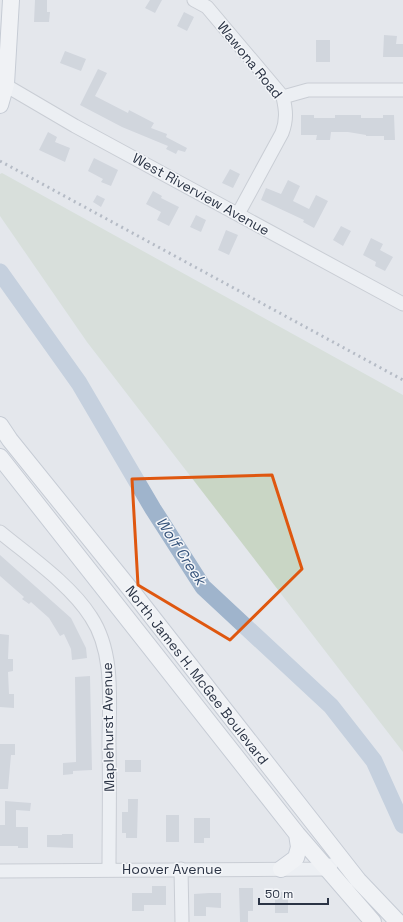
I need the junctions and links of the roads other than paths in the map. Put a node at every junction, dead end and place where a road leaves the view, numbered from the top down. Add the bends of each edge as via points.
1 (11, 0) edge
2 (194, 0) edge
3 (208, 3) edge
4 (3, 83) edge
5 (403, 90) edge
6 (283, 97) junction
7 (0, 105) edge
8 (238, 214) junction
9 (403, 304) edge
10 (0, 425) edge
11 (0, 457) edge
12 (0, 532) edge
13 (297, 834) junction
14 (340, 857) junction
15 (109, 869) junction
16 (181, 869) junction
17 (281, 869) junction
18 (326, 869) junction
19 (0, 871) edge
20 (182, 922) edge
21 (373, 922) edge
22 (398, 922) edge

1 - 4 main road
2 - 3 street, Wawona Road
3 - 6 street, Wawona Road
4 - 7 main road
4 - 8 street, West Riverview Avenue via 75,126
5 - 6 street via 308,90
6 - 8 street, Wawona Road via 286,110 284,127
8 - 9 street, West Riverview Avenue
10 - 14 main road, North James H. McGee Boulevard
11 - 13 main road, North James H. McGee Boulevard
12 - 15 street, Maplehurst Avenue via 74,595 92,618 104,645 109,714
13 - 17 main road via 299,847 296,858
13 - 18 main road, North James H. McGee Boulevard
14 - 18 street
14 - 22 main road, North James H. McGee Boulevard
15 - 16 street, Hoover Avenue
15 - 19 street, Hoover Avenue
16 - 17 street, Hoover Avenue
16 - 20 street
17 - 18 street, Hoover Avenue
18 - 21 main road, North James H. McGee Boulevard

